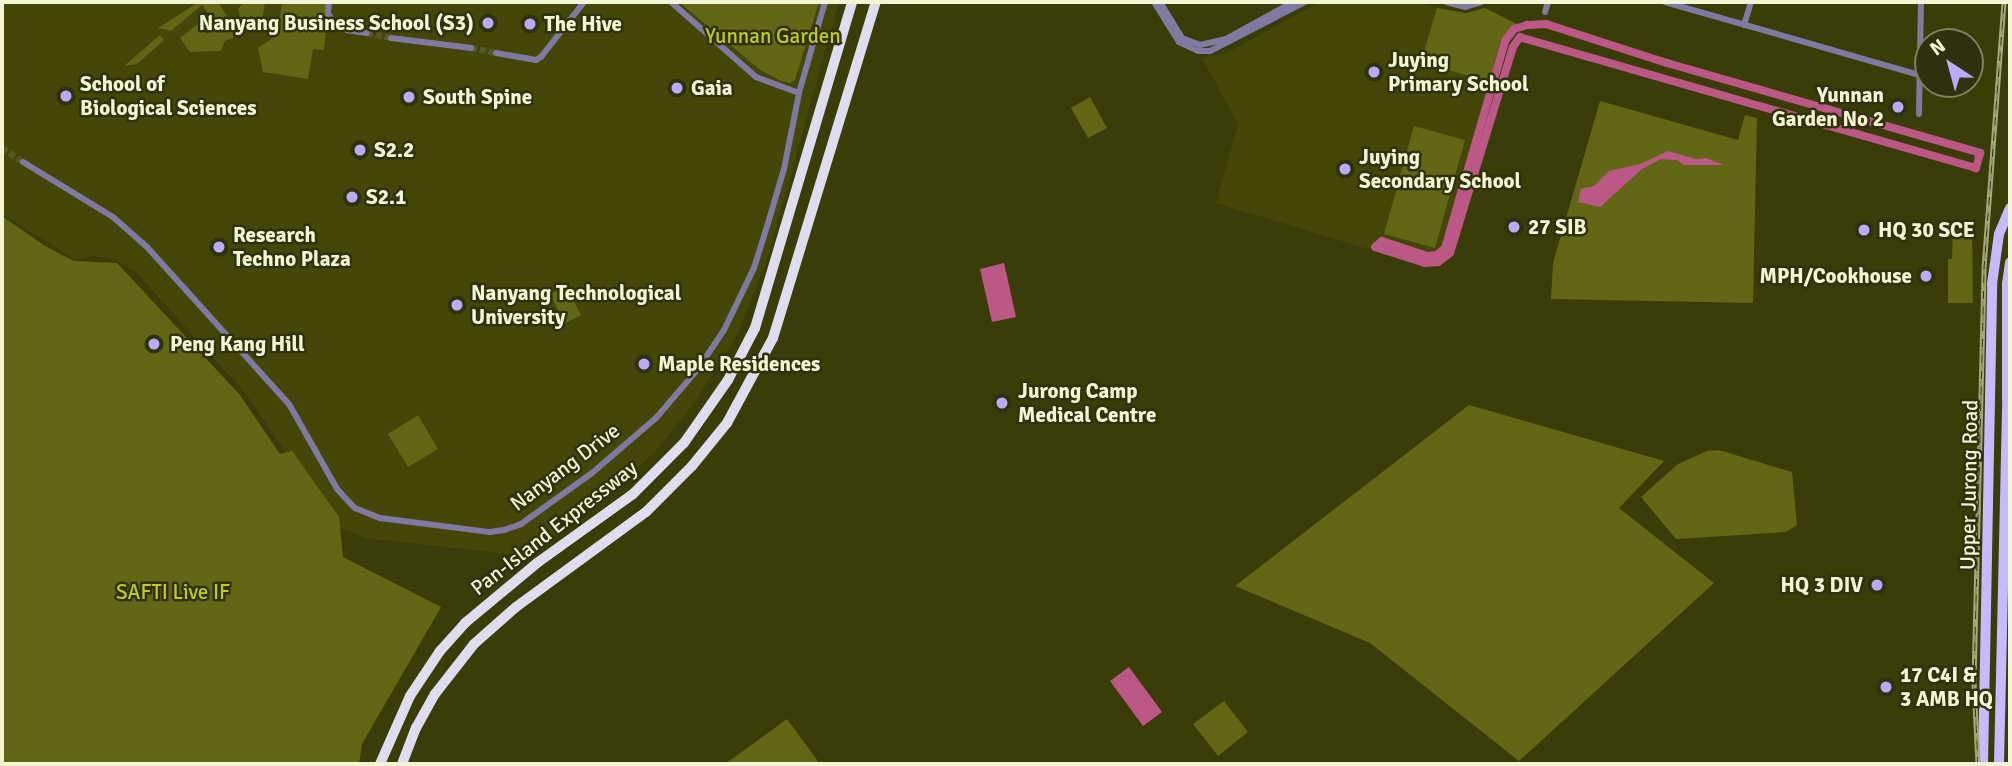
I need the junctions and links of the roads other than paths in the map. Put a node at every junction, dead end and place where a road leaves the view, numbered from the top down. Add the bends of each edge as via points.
1 (329, 2) edge
2 (584, 2) edge
3 (671, 2) edge
4 (825, 2) edge
5 (852, 2) edge
6 (876, 2) edge
7 (1154, 2) edge
8 (1160, 2) edge
9 (1293, 2) edge
10 (1305, 2) edge
11 (1446, 2) edge
12 (1481, 2) edge
13 (1548, 2) edge
14 (1665, 2) edge
15 (1751, 2) edge
16 (1921, 2) edge
17 (1545, 12) dead end
18 (1744, 24) junction
19 (1920, 28) edge
20 (367, 33) tunnel mouth
21 (391, 38) tunnel mouth
22 (471, 48) tunnel mouth
23 (496, 53) tunnel mouth
24 (1914, 74) edge
25 (799, 93) junction
26 (1919, 98) edge
27 (1919, 114) dead end
28 (23, 162) tunnel mouth
29 (2010, 208) edge
30 (2010, 262) edge
31 (380, 764) edge
32 (402, 764) edge
33 (1983, 764) edge
34 (1999, 764) edge

1 - 20 street via 328,13 334,22
2 - 23 street via 536,60
3 - 25 street via 756,77
4 - 25 street, Nanyang Drive
5 - 31 highway, Pan-Island Expressway via 755,328 728,380 684,443 641,486 465,623 410,696
6 - 32 highway, Pan-Island Expressway via 773,338 727,423 646,512 526,600 474,645 430,703
7 - 10 street via 1179,42 1210,51
8 - 9 street via 1182,38 1200,46 1226,39
11 - 12 street via 1465,7
13 - 17 street
14 - 18 street
15 - 18 street
16 - 19 street
18 - 24 street
21 - 22 street
25 - 28 street, Nanyang Drive via 785,169 754,268 728,323 698,369 656,418 592,473 521,524 490,532 380,518 355,508 337,489 289,404 147,247 113,217
26 - 27 street
29 - 33 main road, Upper Jurong Road via 1999,234 1992,284
30 - 34 main road, Upper Jurong Road

